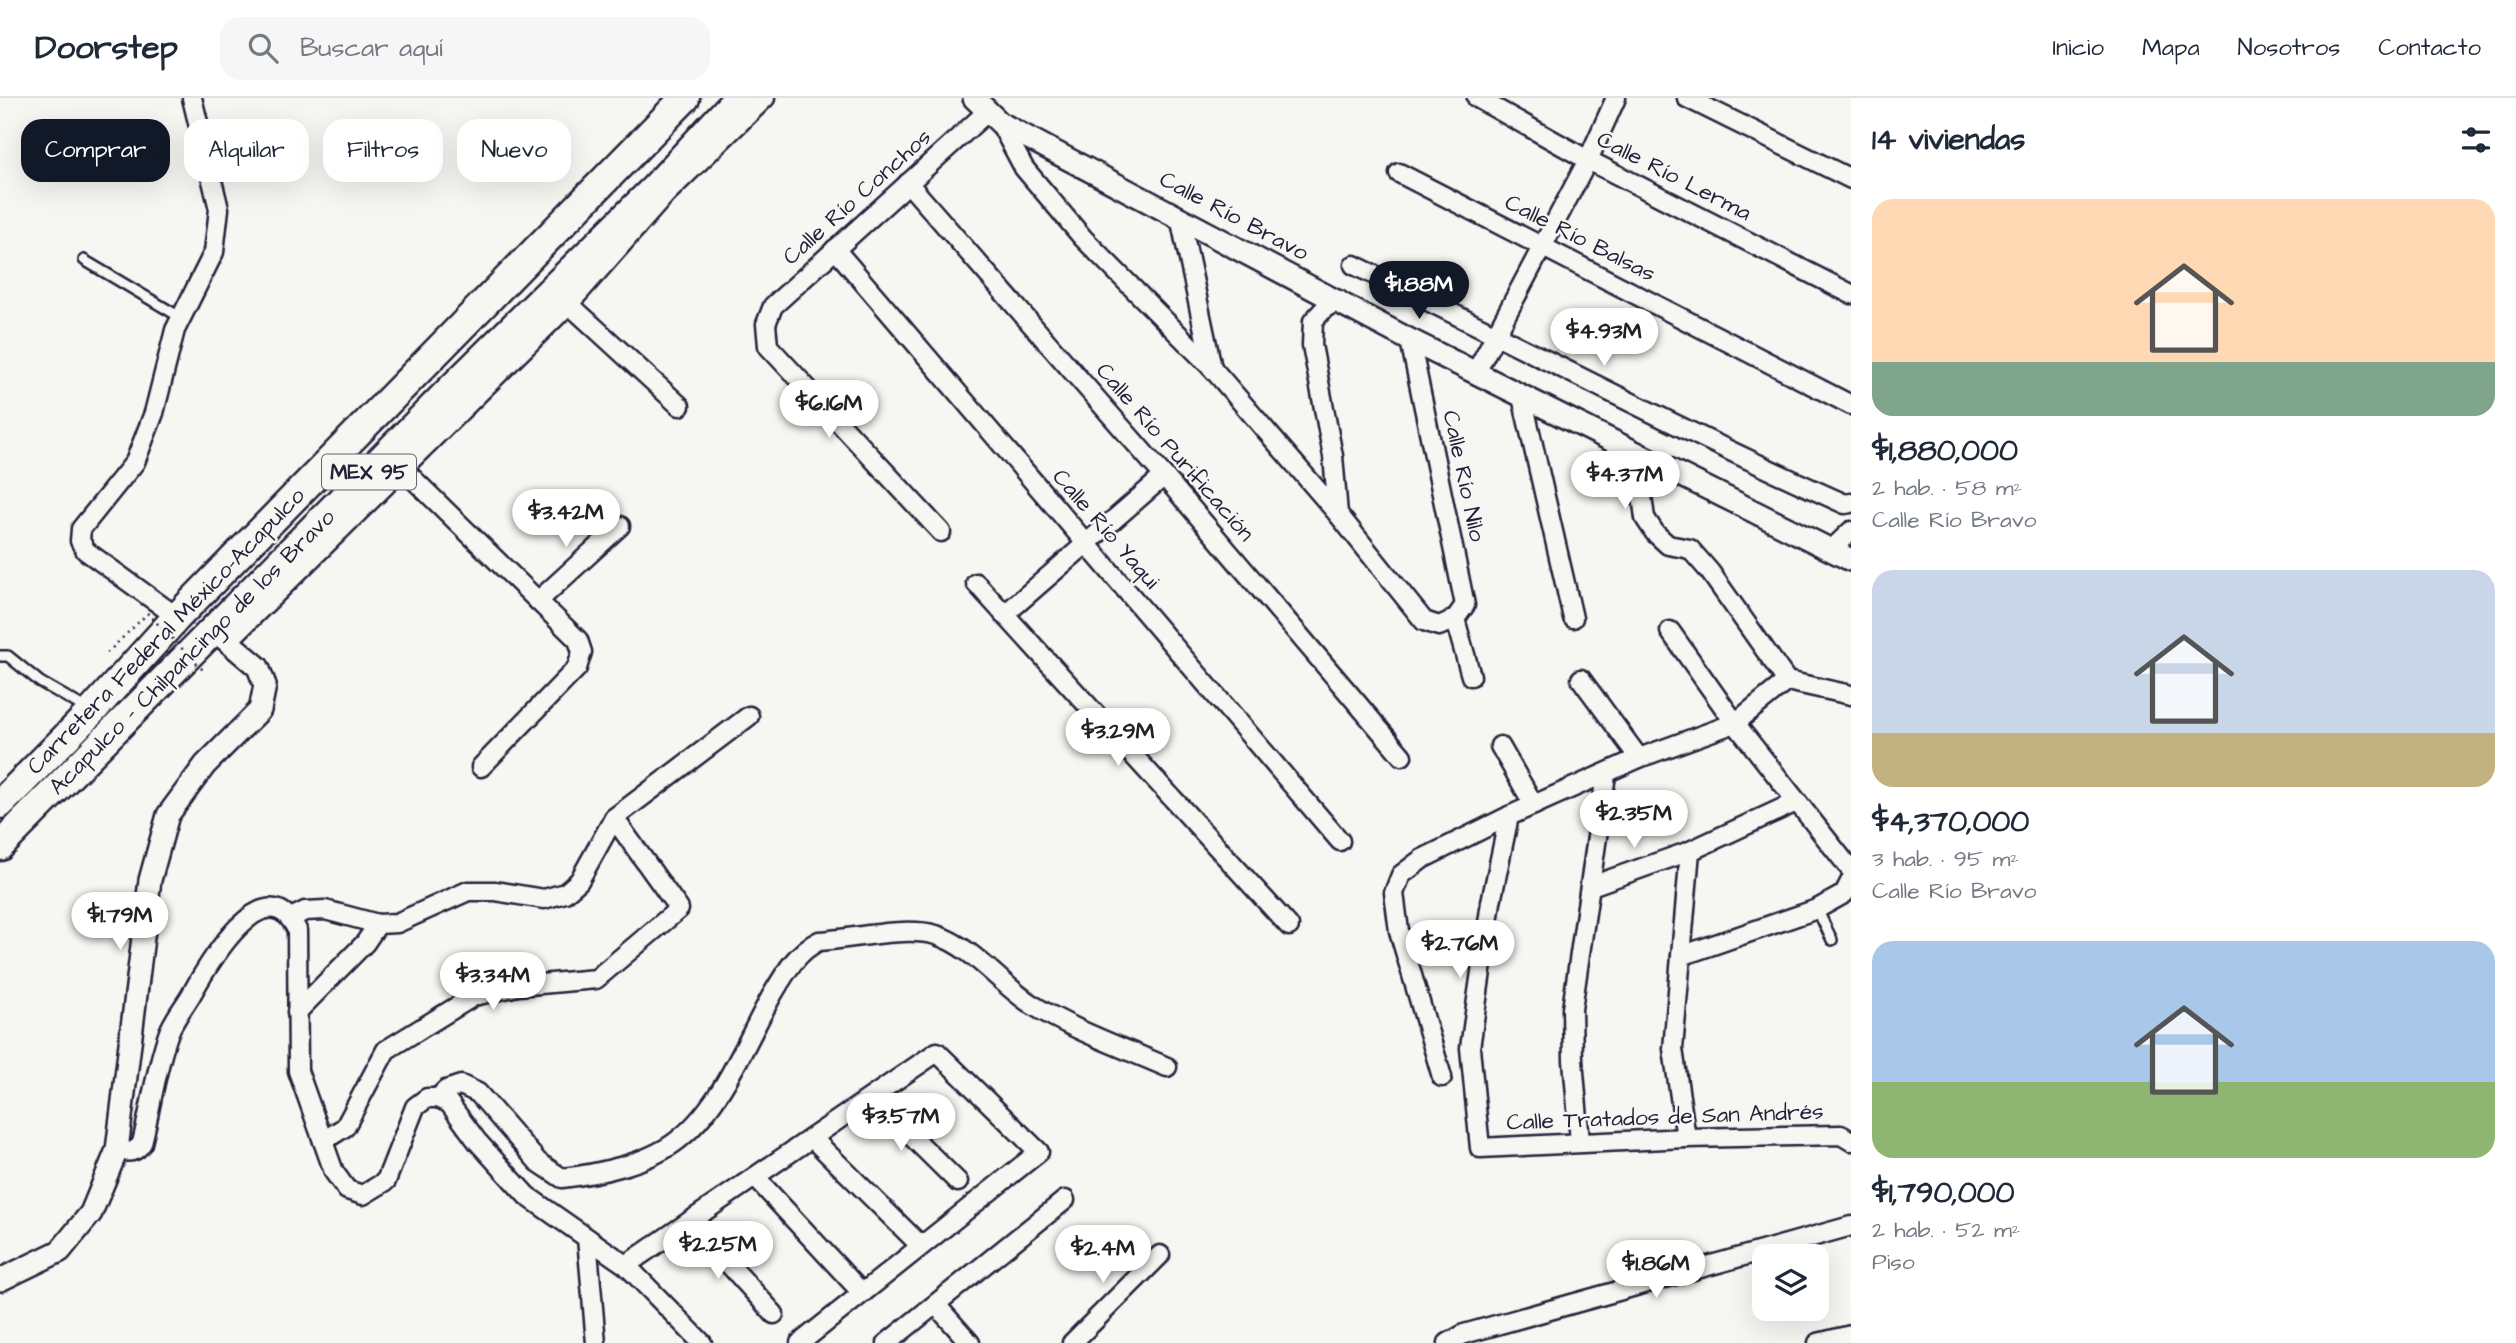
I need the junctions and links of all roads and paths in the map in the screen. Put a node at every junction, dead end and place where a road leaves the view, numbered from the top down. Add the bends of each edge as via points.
1 (192, 98) edge
2 (685, 98) edge
3 (738, 98) edge
4 (765, 98) edge
5 (1477, 98) edge
6 (1616, 98) edge
7 (1687, 98) edge
8 (988, 111) edge
9 (1588, 160) junction
10 (1399, 173) dead end
11 (1851, 178) edge
12 (908, 183) junction
13 (1180, 217) junction
14 (1543, 246) junction
15 (835, 250) junction
16 (84, 260) dead end
17 (1354, 265) dead end
18 (1851, 294) edge
19 (1339, 300) junction
20 (569, 304) junction
21 (180, 317) junction
22 (1497, 334) junction
23 (1410, 340) junction
24 (1212, 368) junction
25 (1476, 372) junction
26 (1522, 397) junction
27 (1851, 405) edge
28 (680, 406) dead end
29 (1625, 447) junction
30 (403, 469) junction
31 (1164, 476) junction
32 (1851, 503) edge
33 (1338, 514) junction
34 (620, 526) dead end
35 (1851, 531) edge
36 (941, 532) dead end
37 (1087, 545) junction
38 (1831, 550) junction
39 (1851, 560) edge
40 (976, 583) dead end
41 (538, 601) junction
42 (1004, 615) junction
43 (177, 617) junction
44 (1573, 618) dead end
45 (1455, 619) junction
46 (1670, 631) dead end
47 (221, 635) junction
48 (107, 653) dead end
49 (0, 656) edge
50 (204, 671) dead end
51 (1471, 676) dead end
52 (1581, 679) dead end
53 (1787, 681) junction
54 (1851, 695) edge
55 (92, 711) junction
56 (749, 716) dead end
57 (1735, 723) junction
58 (1500, 746) dead end
59 (1402, 756) dead end
60 (1639, 758) junction
61 (481, 767) dead end
62 (1606, 775) junction
63 (1796, 802) junction
64 (0, 804) edge
65 (1534, 805) junction
66 (1509, 816) junction
67 (614, 818) junction
68 (1340, 841) dead end
69 (0, 846) edge
70 (1690, 851) junction
71 (1851, 870) edge
72 (1851, 880) edge
73 (1591, 886) junction
74 (1817, 909) junction
75 (291, 918) junction
76 (378, 924) junction
77 (1289, 926) dead end
78 (1832, 940) dead end
79 (1681, 956) junction
80 (298, 1012) junction
81 (1167, 1067) dead end
82 (1442, 1077) dead end
83 (872, 1097) junction
84 (438, 1098) junction
85 (812, 1138) junction
86 (1686, 1138) junction
87 (323, 1141) junction
88 (1851, 1141) edge
89 (1580, 1142) junction
90 (117, 1150) junction
91 (755, 1177) junction
92 (958, 1182) dead end
93 (1065, 1200) dead end
94 (690, 1221) junction
95 (1851, 1226) edge
96 (587, 1238) junction
97 (921, 1246) junction
98 (1160, 1255) dead end
99 (626, 1265) junction
100 (0, 1280) edge
101 (862, 1293) junction
102 (937, 1306) junction
103 (774, 1314) dead end
104 (1851, 1335) edge
105 (596, 1343) edge
106 (702, 1343) edge
107 (800, 1343) edge
108 (887, 1343) edge
109 (970, 1343) edge
110 (1072, 1343) edge
111 (1448, 1343) edge
112 (1818, 1343) edge

1 - 21 street via 219,209 214,252
2 - 43 main road, Carretera Federal México-Acapulco / MEX 95
3 - 47 main road, Acapulco - Chilpancingo de los Bravo / MEX 95
4 - 20 street via 666,194
5 - 9 street, Calle Río Lerma
6 - 9 street
7 - 11 street
8 - 12 street, Calle Río Conchos
8 - 13 street, Calle Río Bravo
8 - 24 street via 1024,168 1083,238
9 - 14 street
9 - 18 street, Calle Río Lerma
10 - 14 street, Calle Río Balsas
12 - 15 street, Calle Río Conchos
12 - 31 street, Calle Río Purificación
13 - 19 street, Calle Río Bravo
13 - 24 street
14 - 22 street
14 - 27 street, Calle Río Balsas
15 - 36 street, Calle Río Conchos via 773,306 766,324 768,346
15 - 37 street, Calle Río Yaqui
16 - 21 lane
17 - 22 street
19 - 23 street, Calle Río Bravo
19 - 33 street via 1313,321 1312,345 1333,456
20 - 28 street
20 - 30 street
21 - 43 street via 135,461 82,529 80,541 86,551
22 - 25 street
22 - 32 street via 1702,439
23 - 25 street, Calle Río Bravo
23 - 45 street, Calle Río Nilo via 1465,606
24 - 33 street
25 - 26 street, Calle Río Bravo
26 - 29 street, Calle Río Bravo
26 - 44 street
29 - 38 street, Calle Río Bravo
29 - 53 street via 1646,518 1655,533 1668,545 1690,549
30 - 41 street
30 - 47 street
31 - 37 street
31 - 59 street, Calle Río Purificación
33 - 45 street via 1424,621 1439,626
34 - 41 street
35 - 38 street
37 - 42 street
37 - 68 street, Calle Río Yaqui
38 - 39 street, Calle Río Bravo
40 - 42 street
41 - 61 street via 578,639 582,652 577,668
42 - 77 street
43 - 55 main road, Carretera Federal México-Acapulco / MEX 95
45 - 51 street
46 - 57 street
47 - 69 main road, Acapulco - Chilpancingo de los Bravo / MEX 95
47 - 90 street via 258,667 265,685 260,710 205,765 168,815 150,880
48 - 50 path, bridge via 147,613
49 - 55 lane via 8,656 40,682
52 - 60 street
53 - 54 street
53 - 57 street
55 - 64 main road, Carretera Federal México-Acapulco / MEX 95
56 - 67 street
57 - 60 street
57 - 63 street
58 - 65 street
60 - 62 street
62 - 65 street
62 - 73 street
63 - 70 street
63 - 71 street
65 - 66 street
66 - 82 street via 1422,859 1401,875 1394,893 1399,930
66 - 89 street, Calle Tratados de San Andrés via 1469,1048 1480,1148
67 - 76 street via 579,881 565,893 544,899 468,891 397,923
67 - 87 street via 679,909 596,979 518,986 474,996 386,1050 345,1127
70 - 73 street
70 - 79 street
72 - 74 street via 1844,894
73 - 89 street via 1572,1009
74 - 78 lane
74 - 79 street
75 - 76 street via 305,911 325,910
75 - 80 street via 297,930
75 - 90 street via 278,910 262,911 245,919 221,943 169,1031 142,1143 129,1152
76 - 80 street
79 - 86 street via 1673,1049
80 - 87 street via 298,1071
81 - 84 street via 1059,1021 964,950 936,936 914,932 819,941 804,948 783,976 716,1096 673,1144 637,1160 562,1178 538,1162 478,1093 461,1085
83 - 85 street
83 - 92 street
83 - 97 street via 937,1052 1039,1152
84 - 87 street via 427,1098 415,1107 386,1181 363,1195 347,1190 334,1172
84 - 96 street via 449,1103 527,1196
85 - 91 street
85 - 97 street
86 - 88 street, Calle Tratados de San Andrés via 1841,1135
86 - 89 street, Calle Tratados de San Andrés
90 - 100 street via 91,1213 60,1251
91 - 94 street
91 - 101 street
93 - 102 street
94 - 99 street
94 - 103 street
95 - 111 street via 1464,1334
96 - 99 street
96 - 105 street
97 - 101 street
98 - 110 street
99 - 106 street
101 - 107 street
102 - 108 street
102 - 109 street
104 - 112 street

